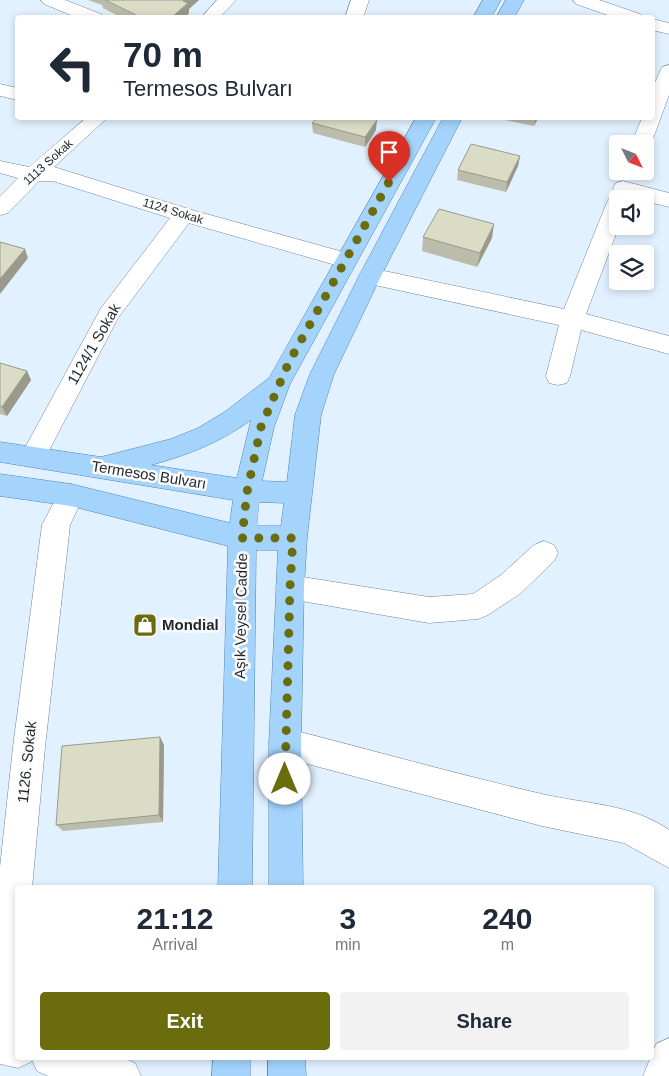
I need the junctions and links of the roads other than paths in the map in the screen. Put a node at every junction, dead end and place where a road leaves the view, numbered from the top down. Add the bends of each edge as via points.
1 (50, 0) edge
2 (227, 0) edge
3 (360, 0) edge
4 (492, 0) edge
5 (515, 0) edge
6 (582, 0) edge
7 (88, 15) edge
8 (212, 15) edge
9 (355, 15) edge
10 (484, 15) edge
11 (508, 15) edge
12 (625, 15) edge
13 (655, 25) edge
14 (669, 29) edge
15 (669, 71) edge
16 (0, 90) edge
17 (15, 93) edge
18 (655, 106) edge
19 (95, 120) edge
20 (420, 120) edge
21 (452, 120) edge
22 (650, 120) edge
23 (644, 135) edge
24 (0, 167) edge
25 (33, 175) junction
26 (654, 197) edge
27 (669, 200) edge
28 (0, 208) edge
29 (184, 215) junction
30 (609, 224) edge
31 (346, 260) junction
32 (370, 276) junction
33 (572, 319) junction
34 (669, 344) edge
35 (558, 376) dead end
36 (278, 384) junction
37 (0, 452) edge
38 (33, 456) junction
39 (99, 467) junction
40 (0, 485) edge
41 (247, 492) junction
42 (299, 494) junction
43 (71, 495) junction
44 (242, 538) junction
45 (293, 538) junction
46 (544, 553) dead end
47 (290, 587) junction
48 (285, 743) junction
49 (669, 852) edge
50 (235, 885) edge
51 (286, 885) edge
52 (0, 1033) edge
53 (0, 1045) edge
54 (15, 1048) edge
55 (669, 1057) edge
56 (58, 1060) edge
57 (232, 1060) edge
58 (286, 1060) edge
59 (122, 1076) edge
60 (231, 1076) edge
61 (287, 1076) edge
62 (662, 1076) edge

1 - 7 street
2 - 8 street
3 - 9 street
4 - 10 main road
5 - 11 main road
6 - 12 street
13 - 14 street
15 - 18 street
16 - 17 street
19 - 25 street, 1113 Sokak
20 - 31 main road, Aşık Veysel Cadde
21 - 32 main road
22 - 23 street
24 - 25 street, 1124 Sokak
25 - 28 street, 1113 Sokak
25 - 29 street, 1124 Sokak via 54,174
26 - 27 street
29 - 31 street, 1124 Sokak
29 - 38 street, 1124/1 Sokak via 108,314
30 - 33 street
31 - 36 main road, Aşık Veysel Cadde
32 - 33 street
32 - 42 main road via 322,374 308,415
33 - 34 street
33 - 35 street
36 - 39 main road via 233,420 207,435 165,452
36 - 41 main road, Aşık Veysel Cadde via 261,427
37 - 38 main road, Termesos Bulvarı
38 - 39 main road, Termesos Bulvarı
39 - 41 main road, Termesos Bulvarı
40 - 43 main road
41 - 42 main road, Termesos Bulvarı
41 - 44 main road, Aşık Veysel Cadde
42 - 45 main road
43 - 44 main road
43 - 52 street, 1126. Sokak via 56,525 28,747
44 - 45 main road
44 - 50 main road, Aşık Veysel Cadde
45 - 47 main road
46 - 47 street via 510,584 478,606 429,610
47 - 48 main road
48 - 49 street via 544,811 600,819 641,832
48 - 51 main road
53 - 54 street
55 - 62 street
56 - 59 street
57 - 60 main road
58 - 61 main road

